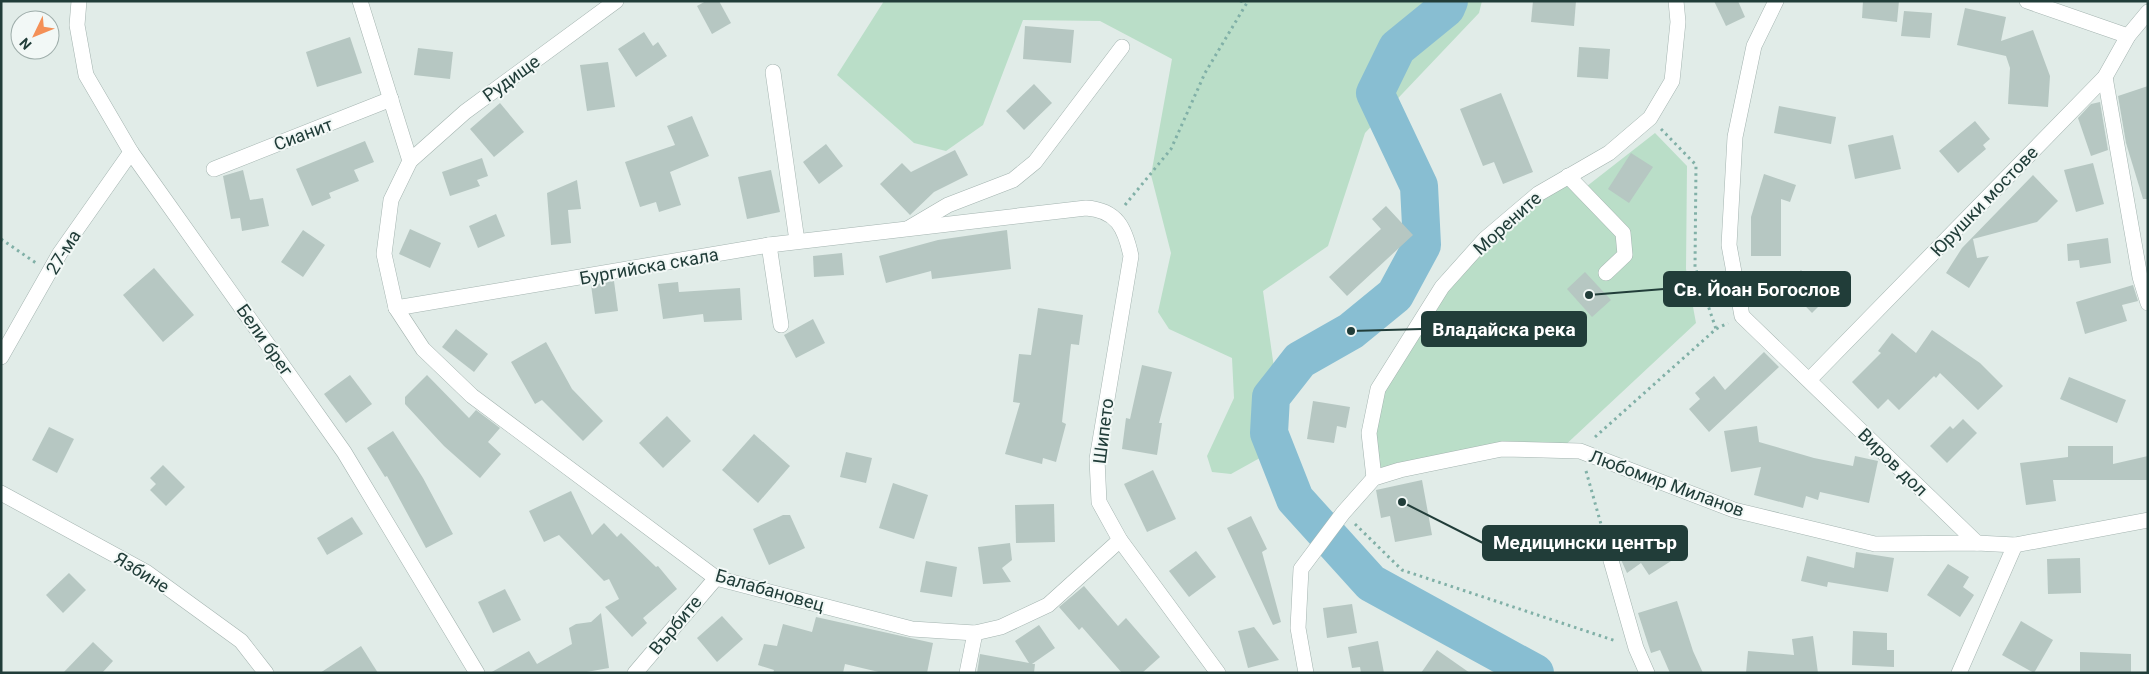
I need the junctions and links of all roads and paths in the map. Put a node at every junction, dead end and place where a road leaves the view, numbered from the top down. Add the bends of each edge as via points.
1 (79, 1) edge
2 (360, 1) edge
3 (616, 1) edge
4 (1240, 1) edge
5 (1676, 1) edge
6 (1776, 1) edge
7 (2028, 1) edge
8 (1247, 2) edge
9 (2148, 12) edge
10 (2128, 36) junction
11 (1122, 47) dead end
12 (773, 72) dead end
13 (2105, 77) junction
14 (391, 99) junction
15 (1650, 118) junction
16 (131, 152) junction
17 (410, 161) junction
18 (214, 169) dead end
19 (1568, 176) junction
20 (1114, 218) junction
21 (904, 231) junction
22 (1, 239) edge
23 (798, 241) junction
24 (770, 245) junction
25 (49, 272) junction
26 (1606, 273) dead end
27 (2144, 275) edge
28 (2148, 303) edge
29 (396, 308) junction
30 (1742, 316) junction
31 (781, 325) dead end
32 (1716, 329) junction
33 (1, 357) edge
34 (1809, 380) junction
35 (1580, 451) junction
36 (1374, 478) junction
37 (1, 493) edge
38 (1343, 513) junction
39 (2148, 520) edge
40 (1120, 540) junction
41 (1977, 543) junction
42 (2015, 545) junction
43 (1610, 557) joint
44 (716, 578) junction
45 (975, 633) junction
46 (460, 644) junction
47 (1636, 648) junction
48 (266, 673) edge
49 (465, 673) edge
50 (477, 673) edge
51 (634, 673) edge
52 (967, 673) edge
53 (1218, 673) edge
54 (1306, 673) edge
55 (1647, 673) edge
56 (1959, 673) edge

1 - 16 street, Бели брег via 77,25 86,75
2 - 14 street
3 - 17 street, Рудище via 465,112
4 - 8 path
5 - 15 street, Морените via 1678,22 1672,82
6 - 30 street via 1754,46 1735,136 1728,245
7 - 10 street
8 - 20 path via 1205,73 1171,150
9 - 10 street, Юрушки мостове
10 - 13 street, Юрушки мостове
11 - 21 street, Бургийска скала via 1035,162 1013,180 948,205
12 - 23 street
13 - 27 street
13 - 34 street, Юрушки мостове
14 - 17 street
14 - 18 street, Сианит
15 - 19 street, Морените via 1609,152
15 - 32 path via 1696,165 1695,268
16 - 25 street, 27-ма
16 - 46 street, Бели брег via 344,452
17 - 29 street via 391,200 384,254
19 - 26 street via 1623,233 1625,255
19 - 36 street, Морените via 1538,194 1485,239 1442,287 1378,389 1368,433
20 - 21 street, Бургийска скала via 1101,209 1086,208
20 - 40 street, Шипето via 1127,239 1131,256 1097,459 1100,502
21 - 23 street, Бургийска скала
22 - 25 path
23 - 24 street, Бургийска скала
24 - 29 street, Бургийска скала
24 - 31 street
25 - 33 street, 27-ма
27 - 28 street
29 - 44 street, Балабановец via 423,349 472,396
30 - 32 path
30 - 34 street, Виров дол
32 - 35 path
34 - 41 street, Виров дол
35 - 36 street, Любомир Миланов via 1502,449
35 - 41 street, Любомир Миланов via 1734,510 1875,544
35 - 43 path
36 - 38 street
37 - 48 street, Язбине via 146,572 242,641
38 - 47 path via 1402,570
38 - 54 street via 1301,569 1298,628
39 - 42 street, Любомир Миланов
40 - 45 street, Балабановец via 1048,606 1001,627
40 - 53 street, Шипето
41 - 42 street, Любомир Миланов
42 - 56 street
43 - 47 street
44 - 45 street, Балабановец via 912,629
44 - 51 street, Върбите
45 - 52 street
46 - 49 street
46 - 50 street, Бели брег
47 - 55 street

